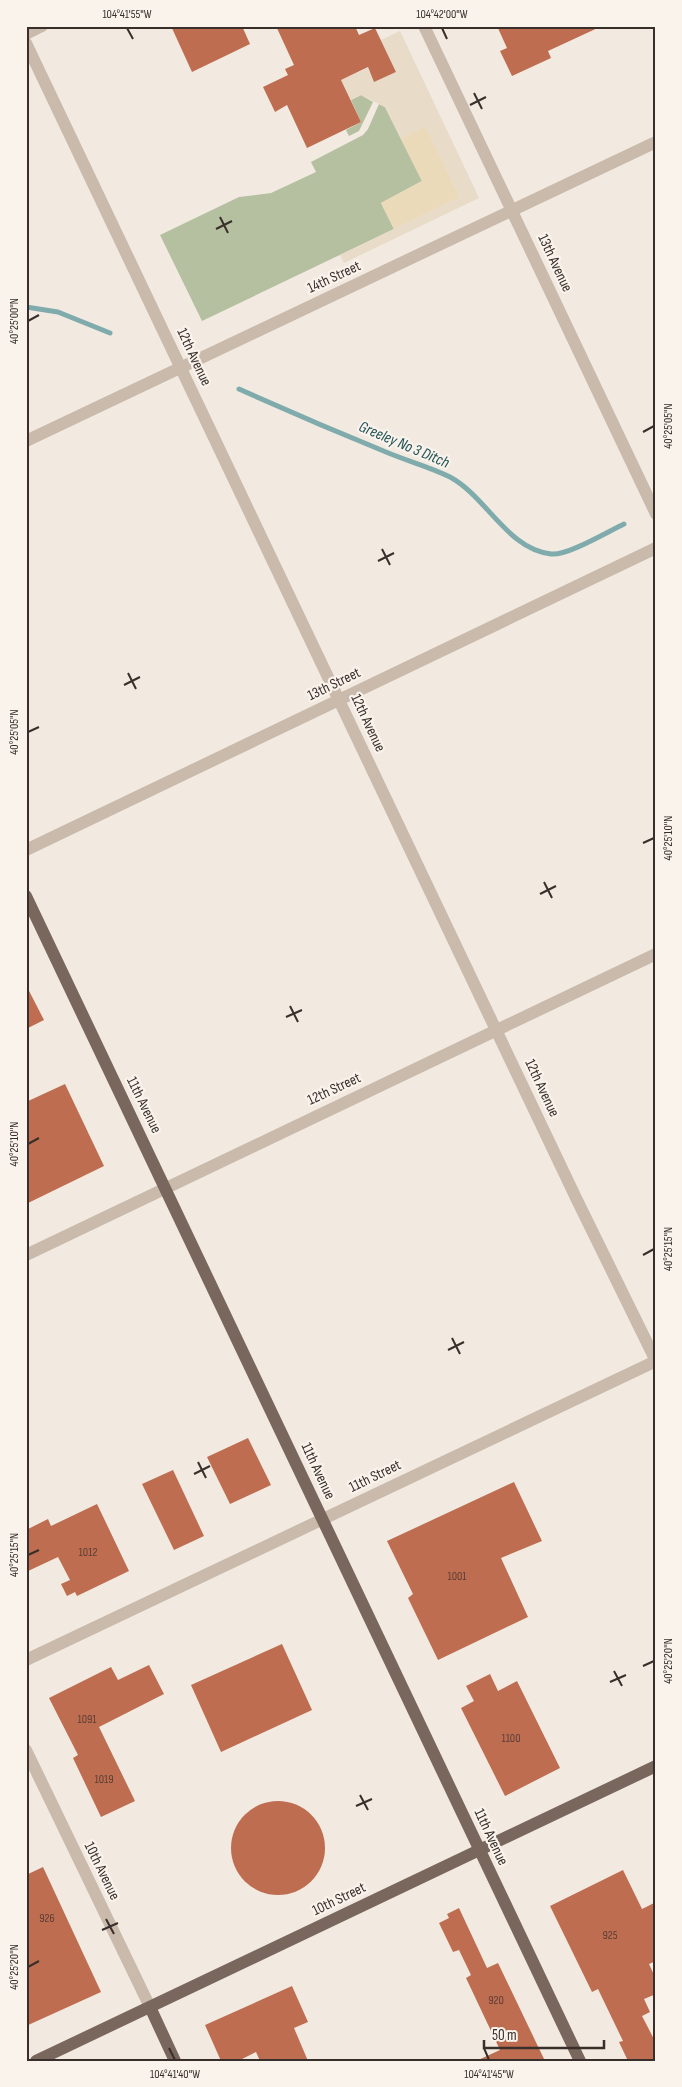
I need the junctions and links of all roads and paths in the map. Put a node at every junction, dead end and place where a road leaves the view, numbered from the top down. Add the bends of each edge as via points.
1 (42, 26) edge
2 (424, 26) edge
3 (26, 34) edge
4 (26, 43) edge
5 (656, 142) edge
6 (512, 211) junction
7 (180, 368) junction
8 (26, 441) edge
9 (656, 514) edge
10 (656, 548) edge
11 (339, 700) junction
12 (26, 850) edge
13 (26, 896) edge
14 (656, 954) edge
15 (496, 1030) junction
16 (165, 1187) junction
17 (26, 1255) edge
18 (656, 1361) edge
19 (323, 1519) junction
20 (26, 1660) edge
21 (26, 1750) edge
22 (656, 1766) edge
23 (478, 1850) junction
24 (150, 2007) junction
25 (36, 2061) edge
26 (175, 2061) edge
27 (580, 2061) edge

1 - 3 street
2 - 6 street, 13th Avenue
4 - 7 street, 12th Avenue
5 - 6 street, 14th Street
6 - 7 street, 14th Street
6 - 9 street, 13th Avenue
7 - 8 street, 14th Street
7 - 11 street, 12th Avenue
10 - 11 street, 13th Street
11 - 12 street, 13th Street
11 - 15 street, 12th Avenue
13 - 16 main road, 11th Avenue
14 - 15 street, 12th Street
15 - 16 street, 12th Street
15 - 18 street, 12th Avenue
16 - 17 street, 12th Street
16 - 19 main road, 11th Avenue
18 - 19 street, 11th Street
19 - 20 street, 11th Street
19 - 23 main road, 11th Avenue
21 - 24 street, 10th Avenue
22 - 23 main road, 10th Street
23 - 24 main road, 10th Street
23 - 27 main road, 11th Avenue
24 - 25 main road, 10th Street
24 - 26 main road, 10th Avenue

